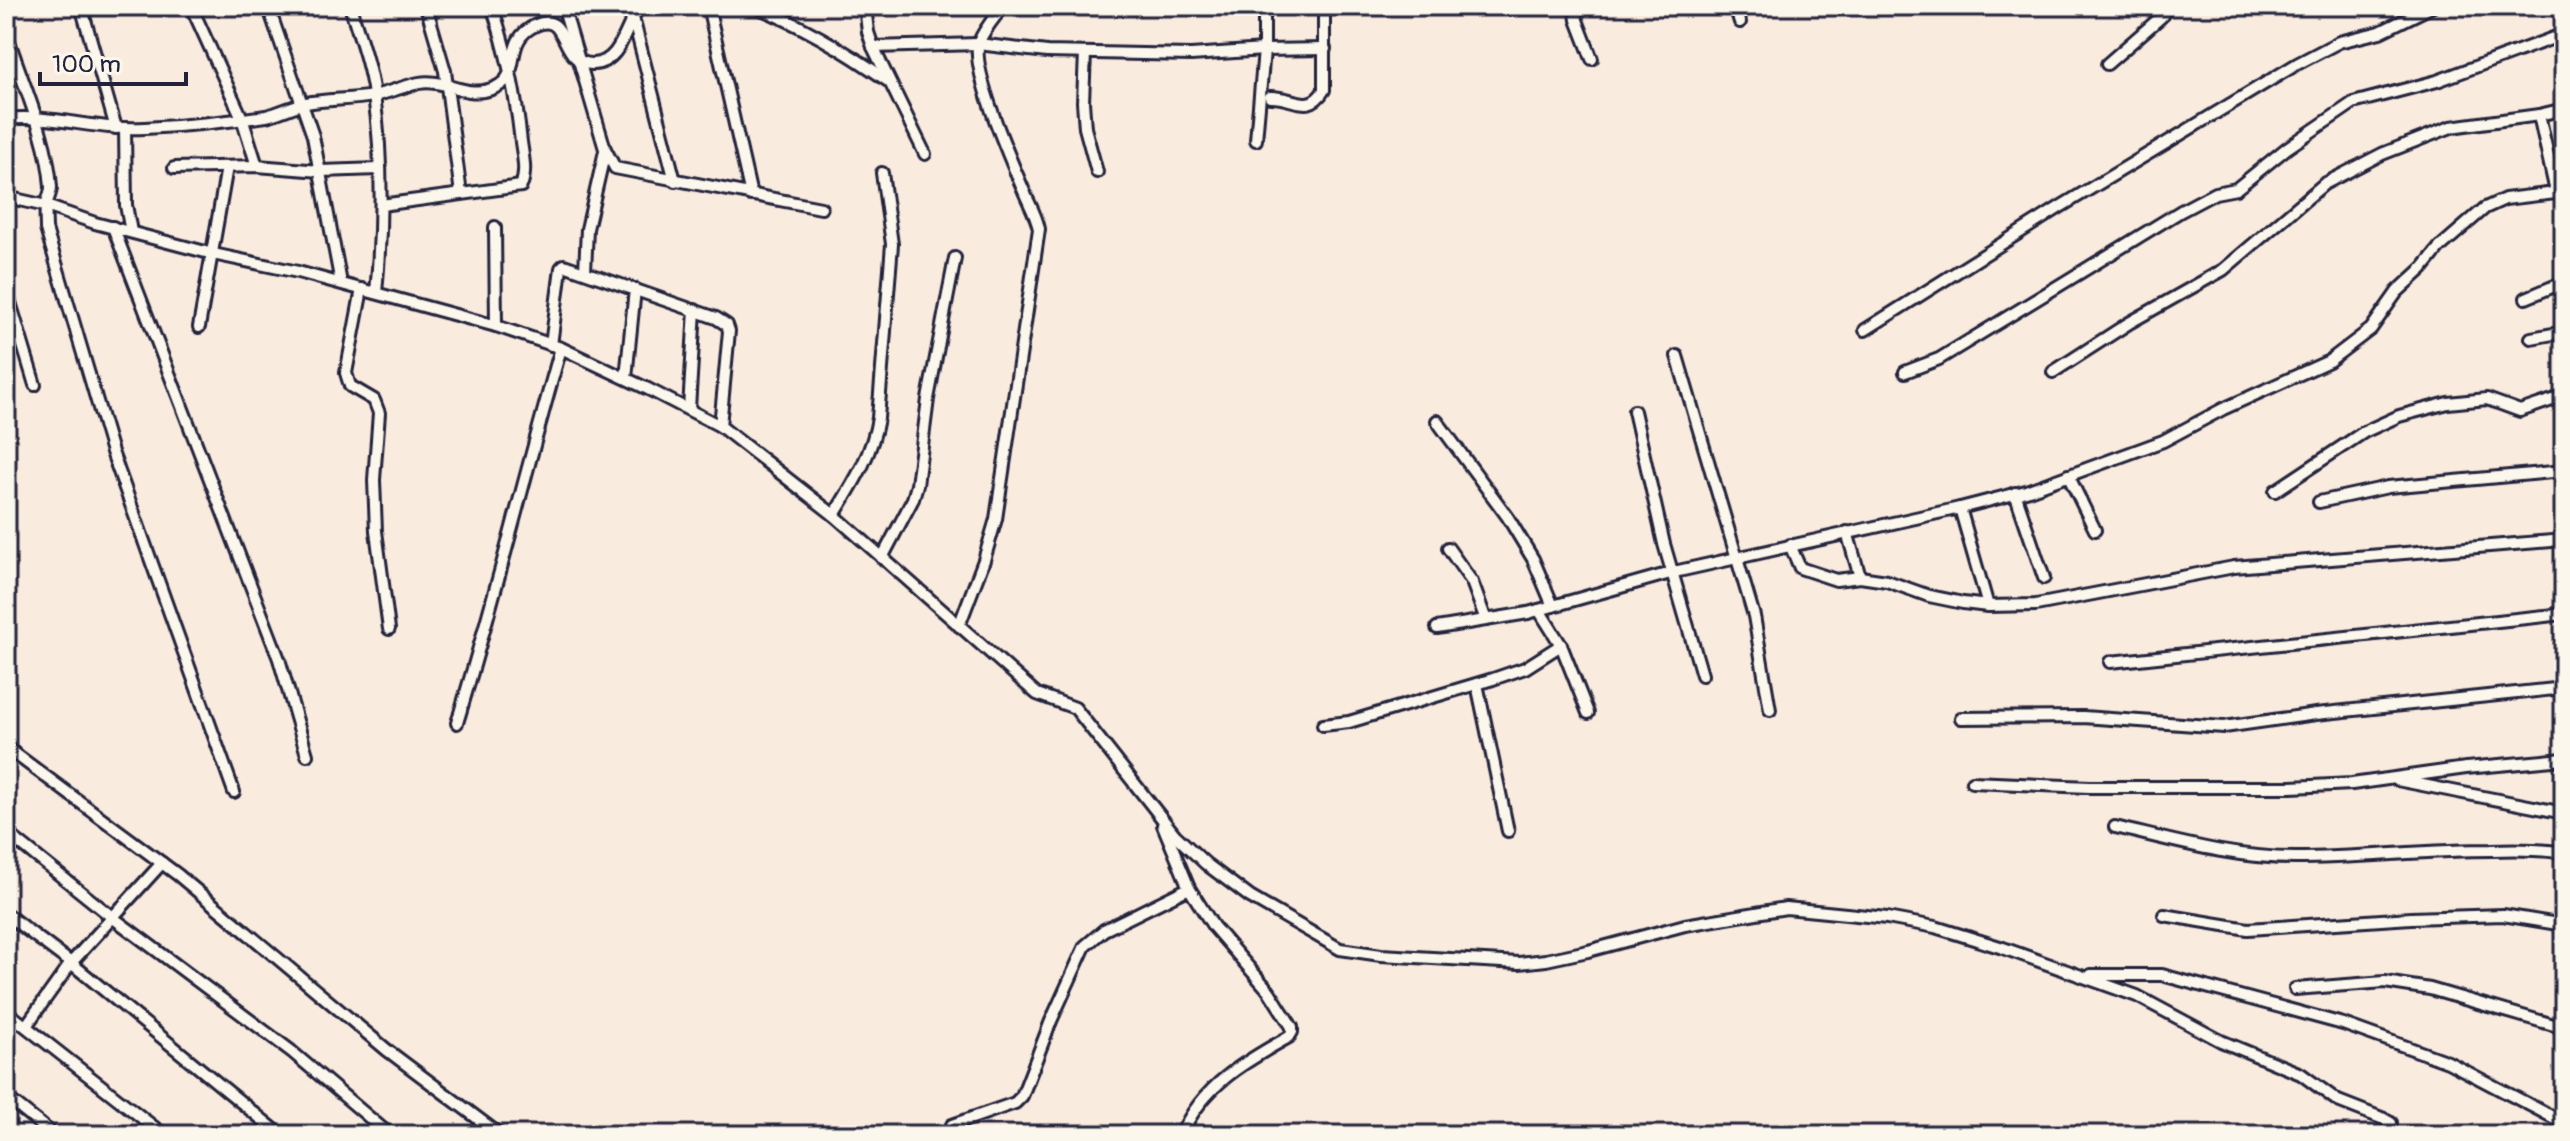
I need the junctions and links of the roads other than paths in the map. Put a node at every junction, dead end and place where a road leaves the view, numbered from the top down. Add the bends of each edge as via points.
1 (81, 6) edge
2 (191, 6) edge
3 (268, 6) edge
4 (350, 6) edge
5 (426, 6) edge
6 (492, 6) edge
7 (563, 6) edge
8 (708, 6) edge
9 (754, 6) edge
10 (865, 6) edge
11 (1003, 6) edge
12 (1264, 6) edge
13 (1324, 6) edge
14 (1575, 6) edge
15 (1735, 6) edge
16 (2433, 6) edge
17 (2167, 7) edge
18 (634, 9) edge
19 (1740, 22) dead end
20 (6, 32) edge
21 (2564, 34) edge
22 (978, 44) junction
23 (873, 47) junction
24 (1325, 49) junction
25 (1264, 50) junction
26 (1085, 53) junction
27 (1592, 59) dead end
28 (579, 61) junction
29 (2107, 64) dead end
30 (511, 72) junction
31 (892, 83) junction
32 (446, 87) junction
33 (374, 96) junction
34 (1270, 97) dead end
35 (304, 104) junction
36 (2564, 109) edge
37 (2539, 115) junction
38 (242, 118) junction
39 (6, 119) edge
40 (38, 120) junction
41 (121, 128) junction
42 (1256, 140) dead end
43 (605, 149) junction
44 (925, 154) dead end
45 (257, 166) junction
46 (227, 167) junction
47 (174, 168) dead end
48 (379, 169) junction
49 (321, 171) junction
50 (1097, 172) dead end
51 (882, 173) dead end
52 (675, 181) junction
53 (2560, 192) edge
54 (461, 194) junction
55 (751, 195) junction
56 (6, 197) edge
57 (381, 205) junction
58 (46, 206) junction
59 (821, 208) dead end
60 (113, 227) junction
61 (495, 227) dead end
62 (131, 232) junction
63 (213, 254) junction
64 (955, 258) dead end
65 (585, 271) junction
66 (2564, 282) edge
67 (341, 283) junction
68 (6, 289) edge
69 (362, 289) junction
70 (635, 289) junction
71 (376, 293) junction
72 (2526, 298) dead end
73 (695, 310) junction
74 (496, 326) junction
75 (199, 327) dead end
76 (1865, 330) dead end
77 (2564, 332) edge
78 (2531, 338) dead end
79 (556, 346) junction
80 (1677, 356) dead end
81 (1905, 372) dead end
82 (2053, 372) dead end
83 (626, 378) junction
84 (35, 385) dead end
85 (2564, 396) edge
86 (689, 409) junction
87 (1634, 411) dead end
88 (1437, 421) dead end
89 (720, 426) junction
90 (2564, 471) edge
91 (2068, 475) junction
92 (2275, 491) dead end
93 (2015, 493) junction
94 (2319, 502) dead end
95 (1960, 508) junction
96 (834, 515) junction
97 (2095, 530) dead end
98 (1847, 532) junction
99 (2564, 540) edge
100 (1790, 545) junction
101 (1448, 548) dead end
102 (1738, 557) junction
103 (882, 558) junction
104 (1674, 572) junction
105 (1860, 577) junction
106 (2044, 578) dead end
107 (1553, 606) junction
108 (1988, 606) junction
109 (1539, 610) junction
110 (2564, 614) edge
111 (1486, 620) junction
112 (959, 626) junction
113 (1437, 628) dead end
114 (389, 629) dead end
115 (1561, 645) junction
116 (2110, 662) dead end
117 (1702, 675) dead end
118 (1477, 684) junction
119 (2564, 688) edge
120 (1770, 710) dead end
121 (1588, 713) dead end
122 (1961, 718) dead end
123 (457, 723) dead end
124 (1323, 725) dead end
125 (6, 747) edge
126 (307, 755) dead end
127 (2564, 759) edge
128 (2388, 778) junction
129 (1972, 782) dead end
130 (234, 792) dead end
131 (2564, 813) edge
132 (1160, 816) junction
133 (2115, 827) dead end
134 (1508, 831) dead end
135 (6, 832) edge
136 (2564, 853) edge
137 (162, 863) junction
138 (1189, 888) junction
139 (6, 914) edge
140 (2164, 915) dead end
141 (112, 917) junction
142 (2564, 925) edge
143 (71, 963) junction
144 (2083, 975) junction
145 (2295, 989) dead end
146 (6, 1011) edge
147 (26, 1026) junction
148 (2564, 1028) edge
149 (6, 1097) edge
150 (2564, 1123) edge
151 (952, 1125) dead end
152 (54, 1135) edge
153 (164, 1135) edge
154 (281, 1135) edge
155 (390, 1135) edge
156 (500, 1135) edge
157 (1181, 1135) edge
158 (2389, 1135) edge

1 - 41 street
2 - 38 street
3 - 35 street
4 - 33 street
5 - 32 street
6 - 30 street
7 - 28 street
8 - 55 street
9 - 31 street via 853,56
10 - 23 street
11 - 22 street
12 - 25 street
13 - 24 street
14 - 27 street
15 - 19 street
16 - 76 street via 2297,64
17 - 29 street
18 - 28 street via 627,35 605,60
18 - 52 street
20 - 40 street
21 - 81 street via 2437,81 2353,103 2236,189 2215,193 2181,211 1939,359
22 - 23 street
22 - 26 street
22 - 112 street via 987,96 1039,229 996,519
23 - 31 street
24 - 25 street
24 - 34 street via 1326,82 1318,99 1309,103
25 - 26 street
25 - 42 street
26 - 50 street via 1085,128
28 - 30 street via 570,54 560,29 539,23 515,45
28 - 43 street
30 - 32 street via 485,91
30 - 54 street via 525,173 521,186
31 - 44 street
32 - 33 street via 424,82
32 - 54 street
33 - 35 street
33 - 48 street
35 - 38 street
35 - 49 street
36 - 37 street
37 - 53 street
37 - 82 street via 2451,127 2324,184 2223,270
38 - 41 street
38 - 45 street
39 - 40 street
40 - 41 street
40 - 58 street via 51,190
41 - 62 street
43 - 52 street via 615,168
43 - 65 street via 587,229
45 - 46 street
45 - 49 street
46 - 47 street
46 - 63 street
48 - 49 street
48 - 57 street
49 - 67 street
51 - 96 street via 892,244 878,418 867,457
52 - 55 street
53 - 91 street via 2505,199 2485,208 2397,292 2371,329 2329,361 2163,441
54 - 57 street
55 - 59 street
56 - 58 street
57 - 71 street
58 - 60 street
58 - 130 street via 46,229 112,452
60 - 62 street
60 - 126 street via 279,659
61 - 74 street
62 - 63 street
63 - 67 street
63 - 75 street
64 - 103 street via 917,485
65 - 70 street
65 - 79 street via 561,268
66 - 72 street
67 - 69 street
68 - 84 street
69 - 71 street
69 - 114 street via 346,373 350,386 374,400 379,413 376,531
70 - 73 street
70 - 83 street
71 - 74 street
73 - 86 street
73 - 89 street via 727,325 729,331
74 - 79 street
77 - 78 street
79 - 83 street
79 - 123 street via 492,612
80 - 102 street
83 - 86 street
85 - 92 street via 2520,411 2487,399 2399,416 2364,432
86 - 89 street
87 - 104 street
88 - 107 street via 1507,516
89 - 96 street
90 - 94 street via 2388,487
91 - 93 street
91 - 97 street
93 - 95 street
93 - 106 street
95 - 98 street
95 - 108 street
96 - 103 street
98 - 100 street
98 - 105 street
99 - 108 street via 2234,567 2036,605
100 - 102 street
100 - 105 street via 1796,564 1806,571 1841,581
101 - 111 street via 1472,582
102 - 104 street
102 - 120 street
103 - 112 street
104 - 107 street
104 - 117 street
105 - 108 street
107 - 109 street
109 - 111 street
109 - 115 street
110 - 116 street
111 - 113 street
112 - 132 street via 1037,694 1075,708
115 - 118 street via 1525,668
115 - 121 street
118 - 124 street
118 - 134 street
119 - 122 street via 2224,727 2083,717
125 - 137 street
127 - 128 street
128 - 129 street via 2291,787
128 - 131 street
132 - 138 street
132 - 144 street via 1206,864 1250,897 1329,943 1358,953 1519,963 1786,908 1935,927
133 - 136 street via 2231,855 2349,857 2543,849
135 - 141 street
137 - 141 street
137 - 156 street via 387,1050
138 - 151 street via 1104,930 1085,946 1022,1096
138 - 157 street via 1213,926 1269,991 1292,1032 1238,1064 1195,1107
139 - 143 street
140 - 142 street via 2248,929 2503,915
141 - 143 street
141 - 155 street via 291,1051
143 - 147 street
143 - 154 street
144 - 150 street via 2162,975 2343,1024 2448,1062
144 - 158 street via 2301,1074 2338,1101 2391,1123
145 - 148 street via 2385,982 2466,998
146 - 147 street
147 - 153 street
149 - 152 street

